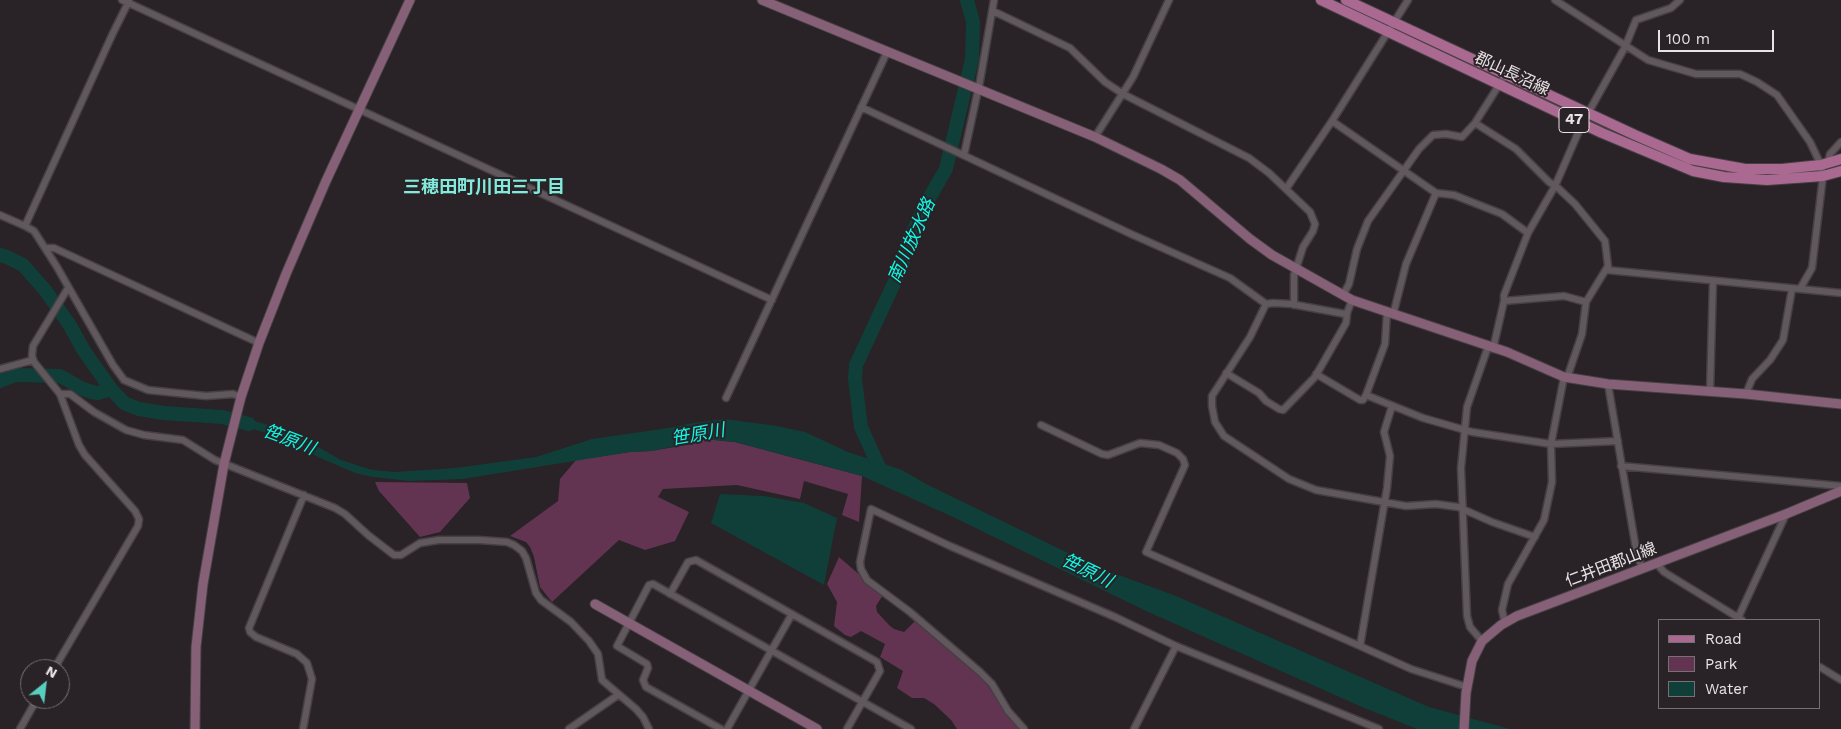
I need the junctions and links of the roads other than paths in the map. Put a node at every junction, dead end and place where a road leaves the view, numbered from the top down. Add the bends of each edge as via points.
1 (410, 0) edge
2 (762, 0) edge
3 (994, 0) edge
4 (1169, 0) edge
5 (1321, 0) edge
6 (1346, 0) edge
7 (1408, 0) edge
8 (1555, 0) edge
9 (1680, 0) edge
10 (127, 1) edge
11 (993, 11) junction
12 (1391, 27) junction
13 (1626, 47) junction
14 (887, 52) junction
15 (1506, 74) junction
16 (1499, 84) junction
17 (977, 88) junction
18 (1123, 94) junction
19 (861, 106) junction
20 (359, 110) junction
21 (1588, 113) junction
22 (1332, 121) junction
23 (1475, 123) junction
24 (1582, 124) junction
25 (1095, 137) junction
26 (1841, 142) edge
27 (964, 155) junction
28 (1841, 159) edge
29 (1825, 164) junction
30 (1403, 171) junction
31 (1841, 171) edge
32 (1823, 176) junction
33 (1555, 186) junction
34 (1286, 188) junction
35 (1436, 193) junction
36 (0, 215) edge
37 (25, 226) junction
38 (1528, 233) junction
39 (45, 248) junction
40 (1296, 269) junction
41 (1607, 270) junction
42 (1713, 280) junction
43 (68, 288) junction
44 (1792, 288) junction
45 (1800, 289) junction
46 (1841, 293) edge
47 (1343, 295) junction
48 (772, 300) junction
49 (1352, 300) junction
50 (1504, 301) junction
51 (1586, 302) junction
52 (1266, 304) junction
53 (1294, 305) junction
54 (1390, 313) junction
55 (1347, 314) junction
56 (259, 343) junction
57 (1490, 348) junction
58 (34, 361) junction
59 (0, 369) edge
60 (1226, 373) junction
61 (1316, 374) junction
62 (1566, 378) junction
63 (1608, 384) junction
64 (58, 392) junction
65 (1710, 392) junction
66 (1746, 394) junction
67 (1366, 395) junction
68 (241, 397) junction
69 (726, 398) dead end
70 (1841, 404) edge
71 (1392, 406) junction
72 (1041, 424) dead end
73 (1465, 429) junction
74 (1618, 441) junction
75 (1551, 444) junction
76 (224, 464) junction
77 (1621, 466) junction
78 (1841, 486) edge
79 (1841, 491) edge
80 (304, 495) junction
81 (1384, 502) junction
82 (1462, 508) junction
83 (1786, 514) junction
84 (1535, 537) junction
85 (1657, 564) junction
86 (1642, 569) junction
87 (670, 594) junction
88 (595, 604) dead end
89 (792, 614) junction
90 (1740, 619) edge
91 (629, 623) junction
92 (1505, 623) junction
93 (1482, 641) junction
94 (1176, 646) junction
95 (1360, 646) junction
96 (771, 651) junction
97 (60, 659) edge
98 (1821, 668) edge
99 (1841, 680) edge
100 (749, 690) junction
101 (1466, 690) junction
102 (618, 695) junction
103 (863, 703) junction
104 (31, 709) edge
105 (20, 729) edge
106 (195, 729) edge
107 (303, 729) edge
108 (569, 729) edge
109 (649, 729) edge
110 (721, 729) edge
111 (727, 729) edge
112 (817, 729) edge
113 (848, 729) edge
114 (911, 729) edge
115 (1024, 729) edge
116 (1134, 729) edge
117 (1379, 729) edge
118 (1464, 729) edge

1 - 20 street
2 - 14 street
3 - 11 street
4 - 18 street
5 - 12 main road, 郡山長沼線 / 47
6 - 12 main road, 郡山長沼線 / 47
7 - 12 street
8 - 13 street
9 - 13 street via 1671,8 1636,20
10 - 20 street
10 - 37 street
11 - 17 street
11 - 18 street via 1070,48 1105,82
12 - 15 main road, 郡山長沼線 / 47
12 - 16 main road, 郡山長沼線 / 47
12 - 22 street
13 - 21 street
13 - 29 street via 1648,60 1696,74 1740,74 1757,82 1777,95
14 - 17 street
14 - 19 street
15 - 16 street
15 - 21 main road, 郡山長沼線 / 47
16 - 23 street
16 - 24 main road, 郡山長沼線 / 47
17 - 25 street
17 - 27 street
18 - 25 street
18 - 34 street via 1240,152
19 - 27 street
19 - 48 street
20 - 48 street
20 - 56 street
21 - 24 street
21 - 29 main road, 郡山長沼線 / 47 via 1670,151 1711,164 1745,169
22 - 30 street
22 - 34 street
23 - 30 street via 1461,138 1433,135
23 - 33 street via 1516,149
24 - 32 main road, 郡山長沼線 / 47 via 1669,162 1724,177 1767,180
24 - 33 street
25 - 40 street via 1180,180 1250,239
26 - 29 street
27 - 52 street via 1230,278
28 - 29 main road, 郡山長沼線 / 47
29 - 32 street
30 - 35 street
30 - 47 street via 1366,226
31 - 32 main road, 郡山長沼線 / 47
32 - 45 street via 1812,268
33 - 38 street
33 - 41 street via 1605,241
34 - 40 street via 1314,220 1313,231 1303,247
35 - 38 street via 1454,195 1502,214
35 - 54 street via 1406,264
36 - 37 street
37 - 39 street via 34,231
38 - 50 street
39 - 43 street
39 - 56 street via 54,248
40 - 47 street
40 - 53 street via 1292,281
41 - 42 street
41 - 51 street
42 - 44 street
42 - 65 street
43 - 58 street via 33,346
43 - 68 street via 113,365 128,383 148,390
44 - 45 street
44 - 66 street via 1783,340 1752,379
45 - 46 street
47 - 49 street
48 - 69 street
49 - 54 street
49 - 55 street
50 - 51 street via 1564,296
50 - 57 street
51 - 62 street via 1582,334
52 - 53 street
52 - 60 street via 1250,337
53 - 55 street
54 - 57 street
54 - 67 street via 1385,344
55 - 61 street via 1346,323
56 - 68 street
57 - 62 street
57 - 73 street via 1467,407
58 - 59 street
58 - 64 street
60 - 61 street via 1283,410
60 - 81 street via 1211,401 1215,422 1224,436 1306,487
61 - 67 street via 1360,400
62 - 63 street
62 - 75 street
63 - 65 street
63 - 74 street
64 - 76 street via 70,394 126,430 183,440
64 - 97 street via 79,445 139,519 138,526
65 - 66 street
66 - 70 street
67 - 71 street
68 - 76 street
71 - 73 street
71 - 81 street via 1384,432 1390,459
72 - 95 street via 1102,454 1108,455 1140,443 1159,445 1177,453 1185,465 1146,552
73 - 75 street
73 - 82 street via 1461,468
74 - 75 street
74 - 77 street
75 - 84 street via 1552,482 1544,520
76 - 80 street
76 - 106 street via 197,638
77 - 78 street
77 - 86 street
79 - 83 street, 仁井田郡山線
80 - 102 street via 345,514 396,556 420,543 439,540 507,542 518,547 526,558 541,600 590,641 598,654 601,678
80 - 107 street via 249,628 256,638 297,654 307,663 312,679
81 - 82 street
81 - 95 street
82 - 84 street
82 - 93 street via 1467,616 1472,630
83 - 85 street, 仁井田郡山線
83 - 90 street
84 - 92 street via 1508,584 1502,610
85 - 86 street, 仁井田郡山線
85 - 90 street via 1664,572
86 - 92 street, 仁井田郡山線
87 - 89 street via 688,562 696,560
87 - 91 street via 649,585
87 - 96 street
88 - 91 street
89 - 96 street
89 - 103 street via 877,662 880,671
91 - 100 street
91 - 110 street via 617,646 647,664 644,685
92 - 93 street, 仁井田郡山線
93 - 101 street, 仁井田郡山線 via 1472,661
94 - 115 street via 871,509 860,562 867,580 980,672
94 - 116 street
94 - 117 street
95 - 101 street
96 - 100 street
96 - 103 street
98 - 99 street
100 - 111 street
100 - 112 street
101 - 118 street, 仁井田郡山線
102 - 108 street
102 - 109 street via 636,709
103 - 113 street
103 - 114 street
104 - 105 street

